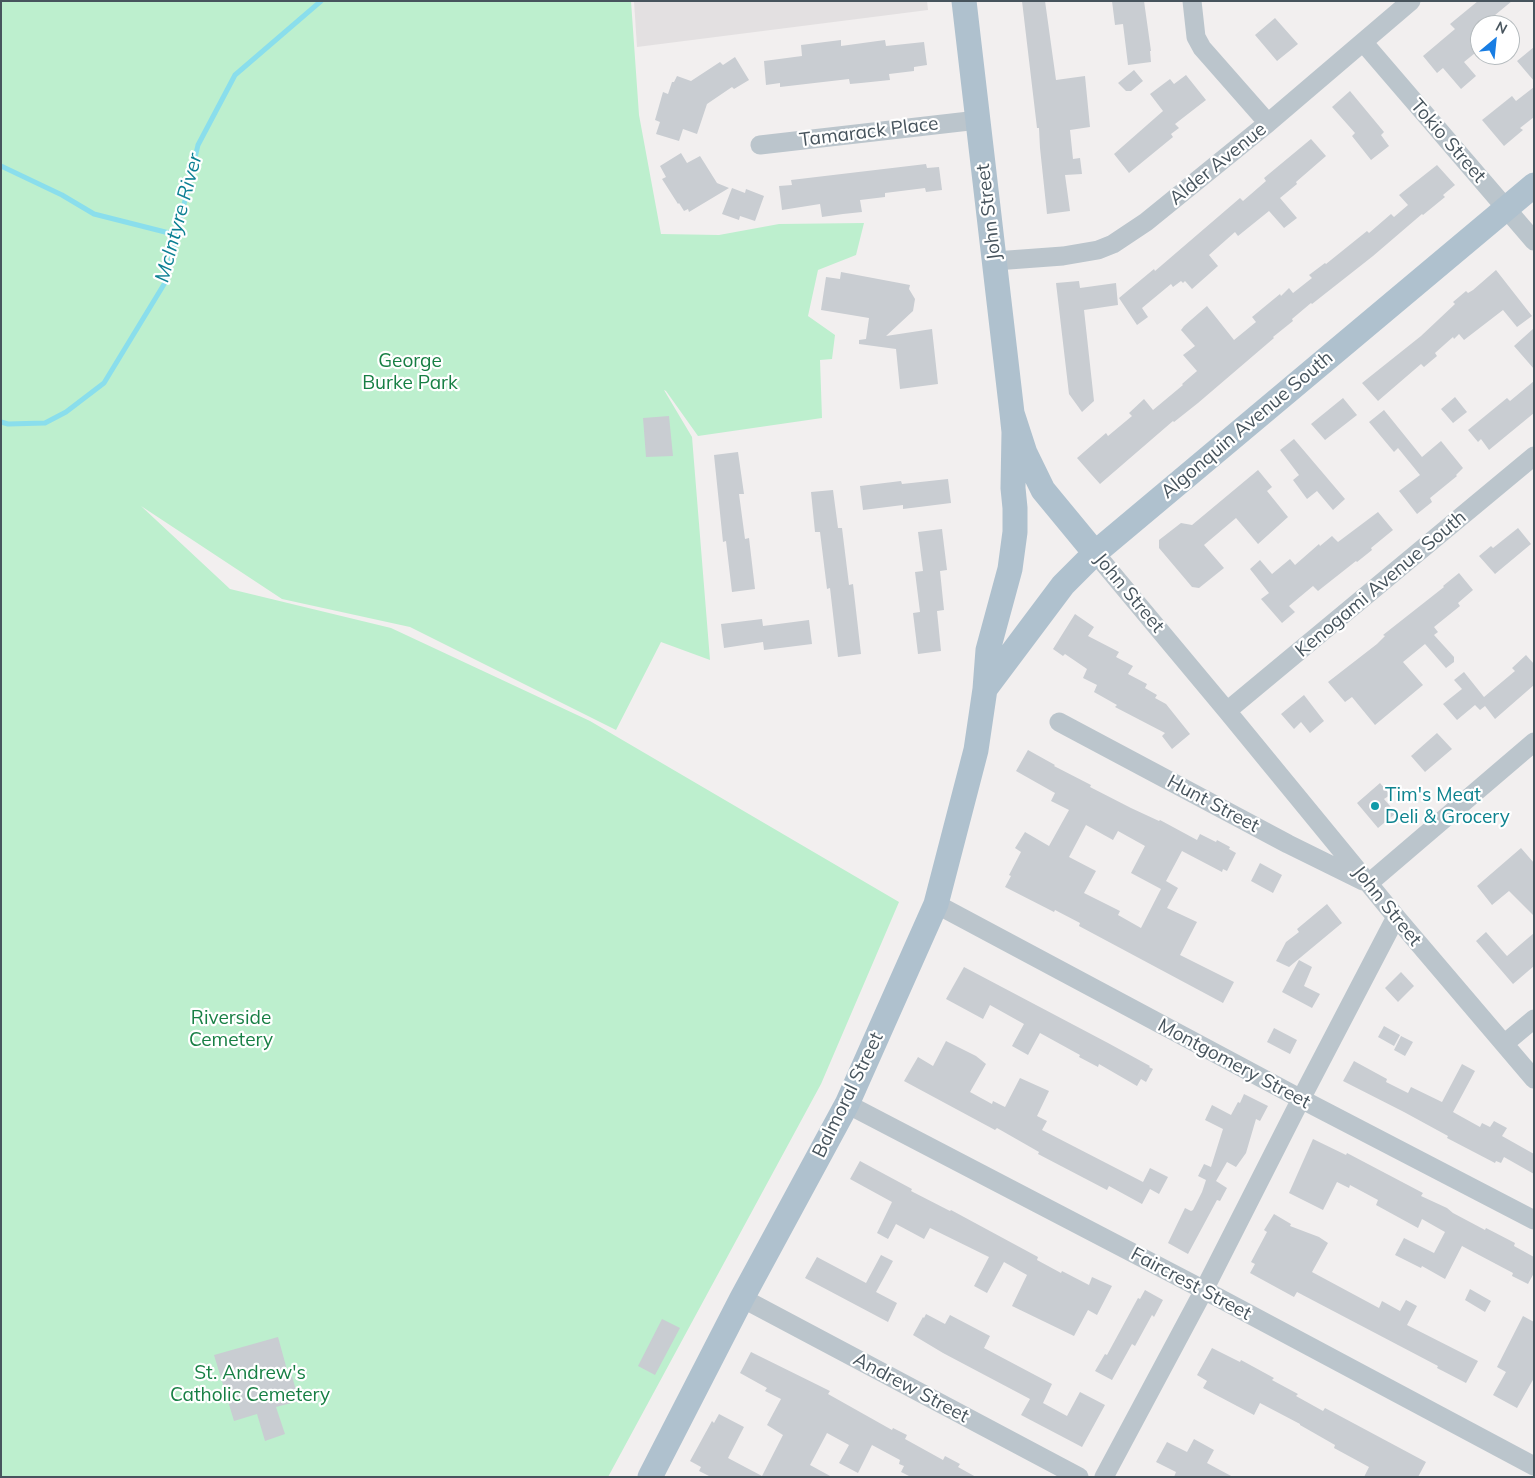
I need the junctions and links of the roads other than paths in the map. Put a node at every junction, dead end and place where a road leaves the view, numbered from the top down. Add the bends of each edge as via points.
1 (964, 1) edge
2 (1192, 1) edge
3 (1411, 1) edge
4 (1363, 42) junction
5 (978, 120) junction
6 (1268, 122) junction
7 (760, 145) dead end
8 (1534, 185) edge
9 (1506, 208) junction
10 (1534, 241) edge
11 (995, 261) junction
12 (1012, 413) junction
13 (1534, 456) edge
14 (1095, 553) junction
15 (986, 689) junction
16 (1227, 711) junction
17 (1058, 722) dead end
18 (1534, 742) edge
19 (1369, 883) junction
20 (936, 904) junction
21 (1396, 917) junction
22 (1534, 1019) edge
23 (1504, 1044) junction
24 (1534, 1079) edge
25 (1300, 1100) junction
26 (847, 1104) junction
27 (1534, 1220) edge
28 (1204, 1290) junction
29 (742, 1298) junction
30 (1534, 1466) edge
31 (650, 1477) edge
32 (1079, 1477) edge
33 (1104, 1477) edge

1 - 5 main road, John Street
2 - 6 street via 1196,37 1202,48
3 - 4 street, Alder Avenue
4 - 6 street, Alder Avenue
4 - 9 street, Tokio Street
5 - 7 street, Tamarack Place
5 - 11 main road, John Street
6 - 11 street, Alder Avenue via 1146,222 1113,244 1063,256
8 - 9 main road, Algonquin Avenue South
9 - 10 street, Tokio Street
9 - 14 main road, Algonquin Avenue South
11 - 12 main road, John Street
12 - 14 main road, John Street via 1025,453 1044,490
12 - 15 main road, Balmoral Street via 1015,532 1010,570 988,650
13 - 16 street, Kenogami Avenue South
14 - 15 main road, Algonquin Avenue South via 1063,585
14 - 16 street, John Street
15 - 20 main road, Balmoral Street via 976,750
16 - 19 street, John Street
17 - 19 street, Hunt Street via 1288,844
18 - 19 street
19 - 21 street, John Street
20 - 25 street, Montgomery Street
20 - 26 main road, Balmoral Street
21 - 23 street, John Street
21 - 25 street
22 - 23 street
23 - 24 street, John Street
25 - 27 street, Montgomery Street
25 - 28 street
26 - 28 street, Faircrest Street
26 - 29 main road, Balmoral Street
28 - 30 street, Faircrest Street
28 - 33 street
29 - 31 main road, Balmoral Street
29 - 32 street, Andrew Street

